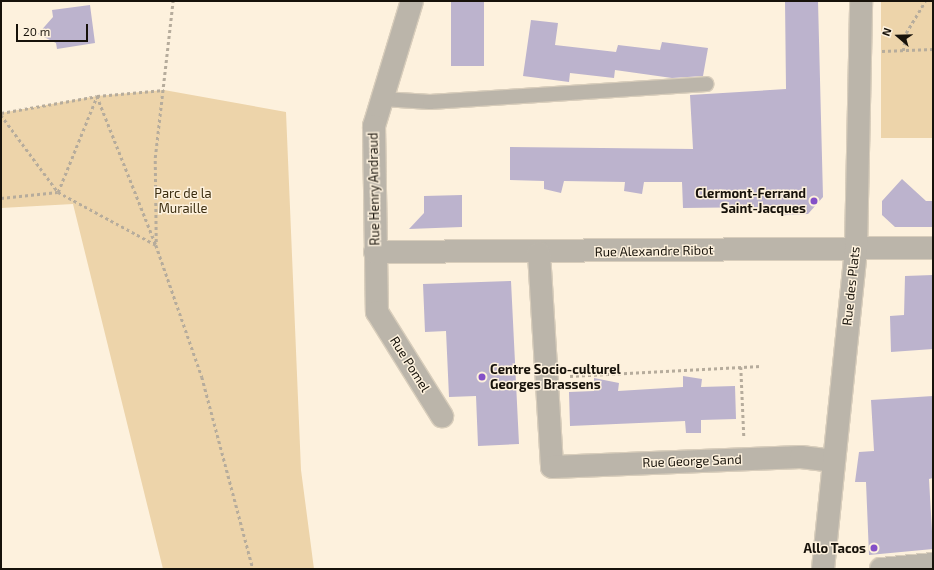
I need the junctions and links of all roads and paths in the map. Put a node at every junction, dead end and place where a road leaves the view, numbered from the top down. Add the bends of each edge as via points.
1 (173, 1) edge
2 (412, 1) edge
3 (861, 1) edge
4 (926, 1) edge
5 (933, 49) edge
6 (860, 51) junction
7 (903, 51) junction
8 (706, 84) dead end
9 (164, 90) junction
10 (97, 96) junction
11 (383, 99) junction
12 (1, 114) edge
13 (58, 192) junction
14 (1, 198) edge
15 (156, 245) junction
16 (856, 248) junction
17 (933, 248) edge
18 (375, 252) junction
19 (539, 253) junction
20 (378, 312) joint
21 (761, 366) dead end
22 (742, 367) junction
23 (546, 377) junction
24 (442, 416) dead end
25 (745, 459) junction
26 (832, 461) junction
27 (933, 564) edge
28 (252, 569) edge
29 (823, 569) edge
30 (881, 569) edge

1 - 9 path
2 - 11 street, Rue Henry Andraud
3 - 6 street, Rue des Plats
4 - 7 path via 906,33
5 - 7 path
6 - 7 path
6 - 16 street, Rue des Plats
8 - 11 lane via 430,102
9 - 10 path
9 - 15 path via 155,158
10 - 12 path
10 - 13 path
10 - 15 path
11 - 18 street, Rue Henry Andraud via 374,126
12 - 13 path
13 - 14 path
13 - 15 path
15 - 28 path via 202,377
16 - 17 street, Rue Alexandre Ribot
16 - 19 street, Rue Alexandre Ribot
16 - 26 street, Rue des Plats
18 - 19 street, Rue Alexandre Ribot
18 - 20 street, Rue Henry Andraud
19 - 23 street
20 - 24 street, Rue Pomel
21 - 22 path
22 - 23 path
22 - 25 path
23 - 25 street, Rue George Sand via 552,467
25 - 26 street, Rue George Sand via 801,457
26 - 29 street, Rue des Plats
27 - 30 street

